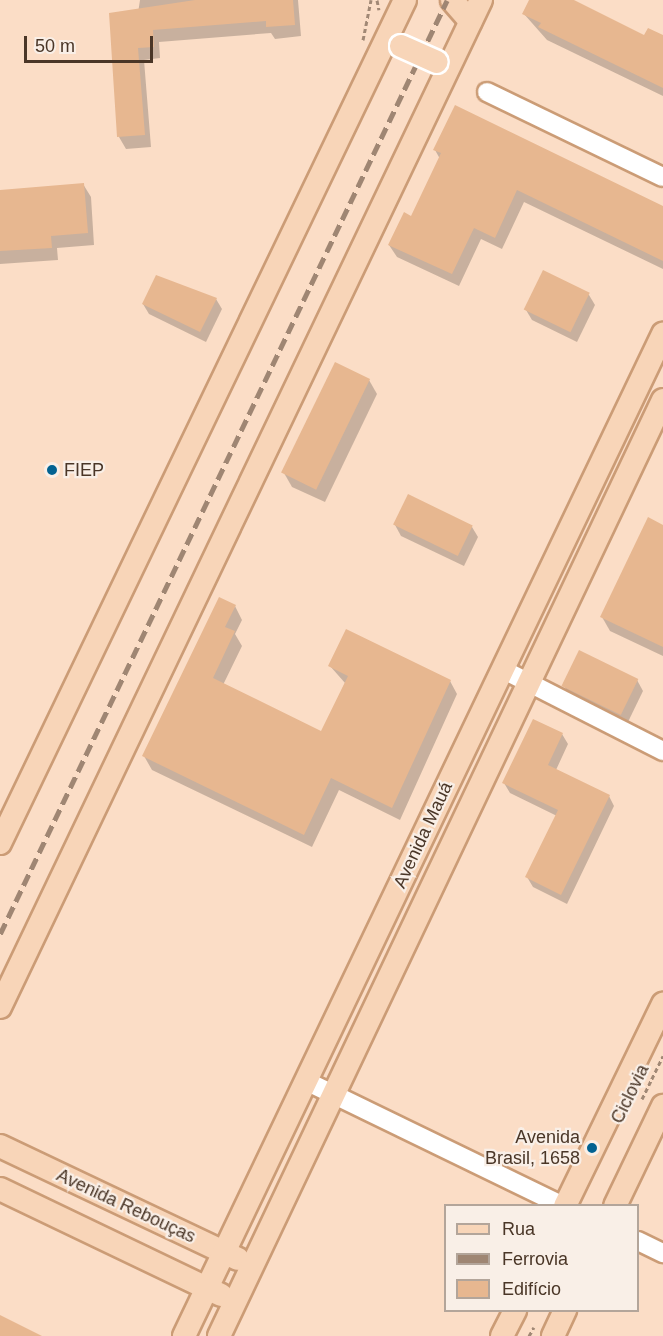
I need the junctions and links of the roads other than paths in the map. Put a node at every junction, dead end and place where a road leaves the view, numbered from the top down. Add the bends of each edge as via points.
1 (386, 0) edge
2 (405, 0) edge
3 (467, 8) edge
4 (395, 40) junction
5 (444, 63) junction
6 (487, 92) dead end
7 (663, 177) edge
8 (663, 334) edge
9 (663, 400) edge
10 (502, 669) junction
11 (530, 683) junction
12 (663, 751) edge
13 (0, 843) edge
14 (663, 1004) edge
15 (0, 1007) edge
16 (306, 1081) junction
17 (335, 1095) junction
18 (663, 1106) edge
19 (0, 1146) edge
20 (87, 1188) junction
21 (0, 1189) edge
22 (560, 1204) edge
23 (565, 1204) edge
24 (616, 1204) edge
25 (71, 1223) junction
26 (639, 1241) edge
27 (224, 1253) junction
28 (663, 1253) edge
29 (252, 1266) junction
30 (207, 1288) junction
31 (235, 1302) junction
32 (514, 1312) edge
33 (565, 1312) edge
34 (184, 1336) edge
35 (219, 1336) edge
36 (502, 1336) edge
37 (553, 1336) edge

1 - 4 main road
2 - 4 main road
3 - 5 main road
4 - 5 main road, bridge
4 - 13 main road
5 - 15 main road
6 - 7 street
8 - 10 main road, Avenida Mauá
9 - 11 main road, Avenida Mauá
10 - 11 street
10 - 16 main road, Avenida Mauá
11 - 12 street
11 - 17 main road, Avenida Mauá
14 - 23 main road
16 - 17 street
16 - 27 main road, Avenida Mauá
17 - 22 street
17 - 29 main road, Avenida Mauá
18 - 24 main road
19 - 20 main road, Avenida Rebouças
20 - 25 main road
20 - 27 main road, Avenida Rebouças
21 - 25 main road
25 - 30 main road
26 - 28 street
27 - 29 main road, Avenida Rebouças
27 - 30 main road, Avenida Mauá
29 - 31 main road, Avenida Mauá
30 - 31 main road
30 - 34 main road, Avenida Mauá
31 - 35 main road, Avenida Mauá
32 - 36 main road
33 - 37 main road

